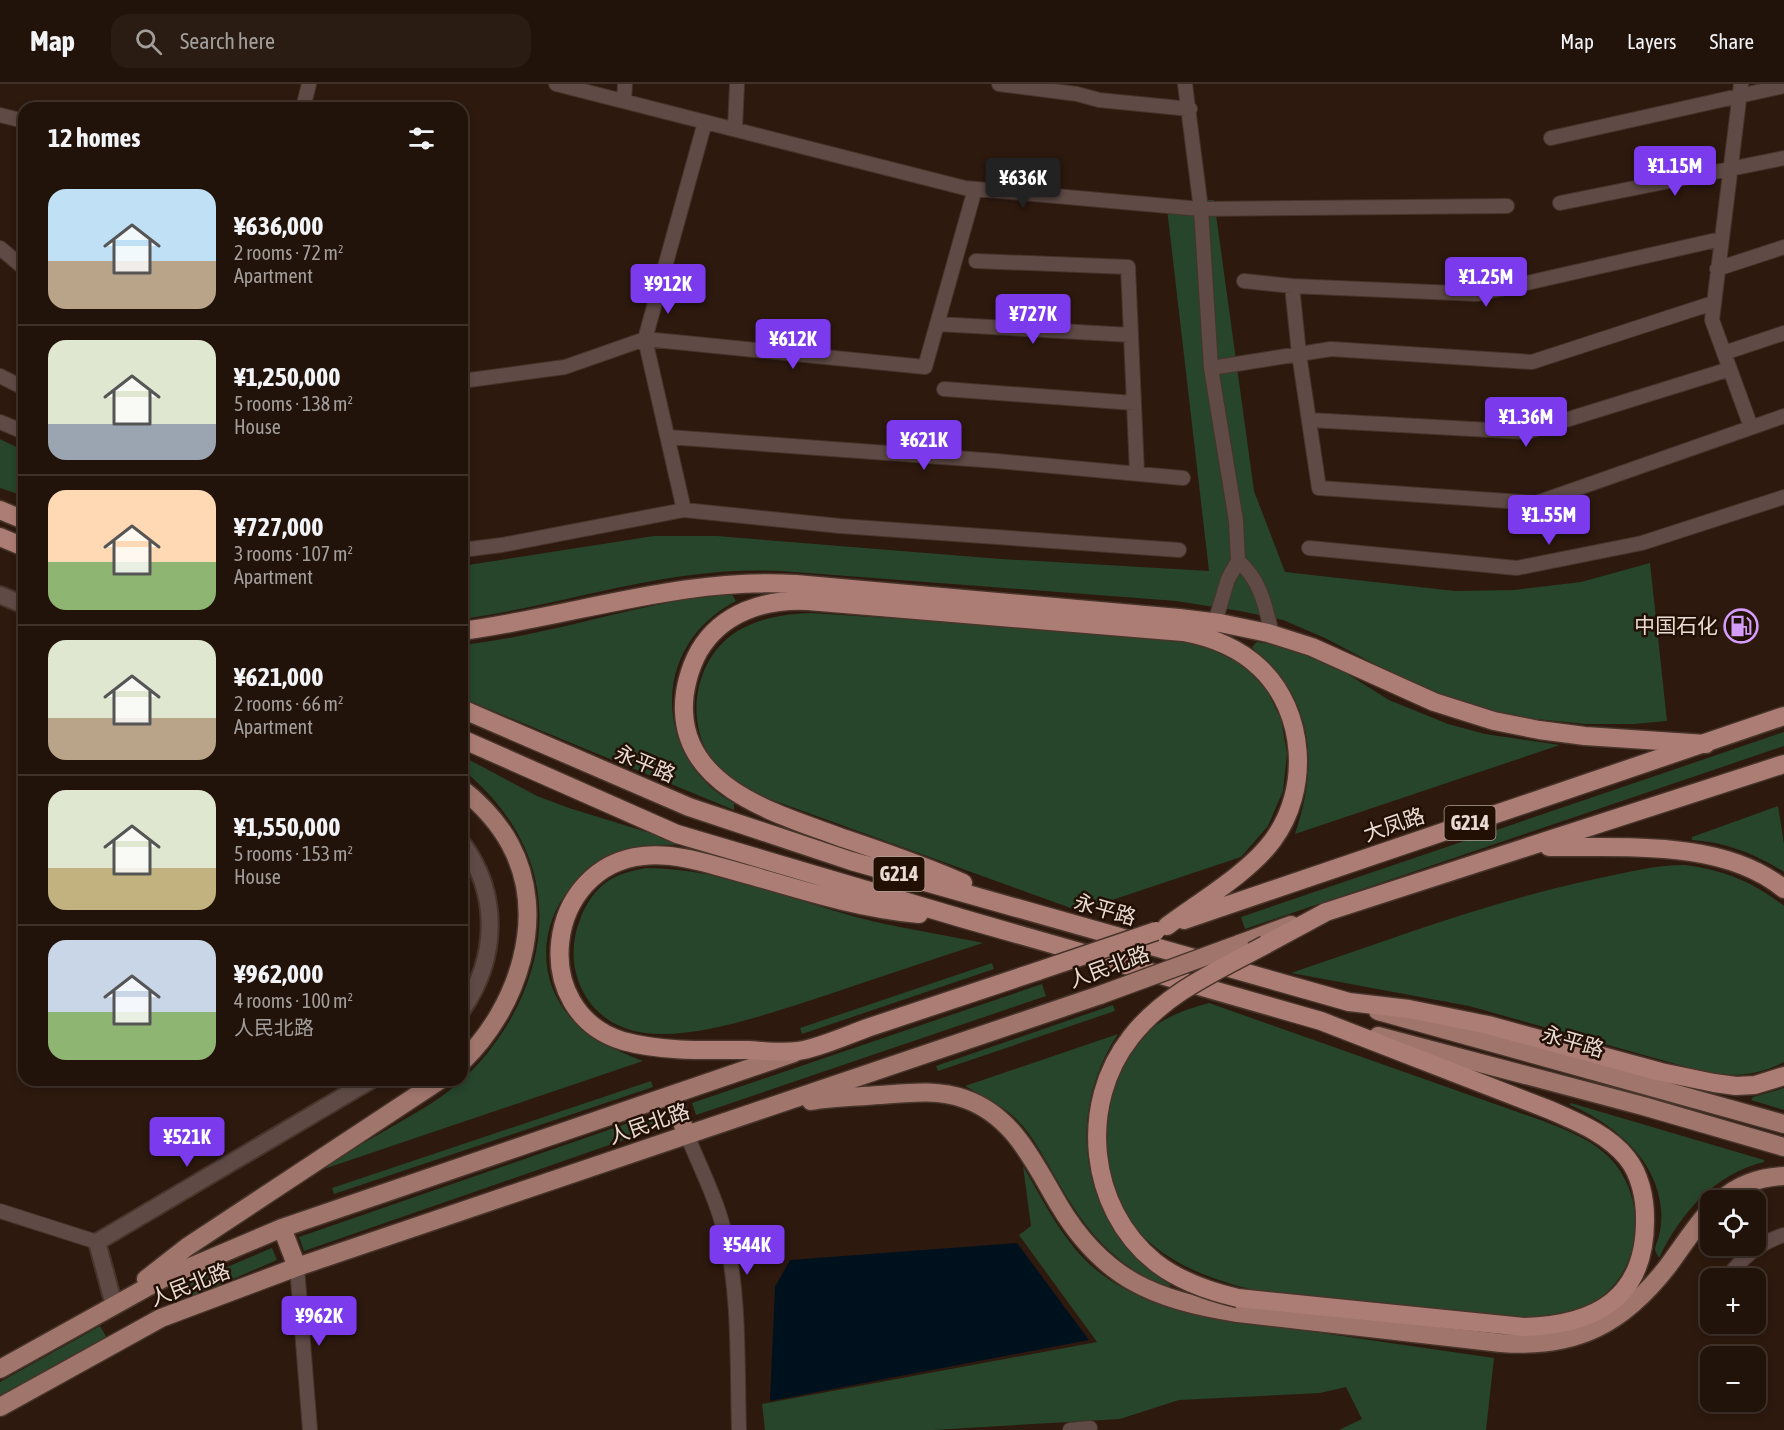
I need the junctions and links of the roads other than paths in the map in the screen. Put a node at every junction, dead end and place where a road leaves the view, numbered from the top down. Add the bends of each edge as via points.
1 (309, 84) edge
2 (556, 84) edge
3 (625, 84) edge
4 (737, 84) edge
5 (999, 84) edge
6 (1185, 84) edge
7 (1784, 86) edge
8 (1740, 90) edge
9 (624, 101) junction
10 (304, 102) edge
11 (1190, 109) junction
12 (0, 115) edge
13 (18, 120) edge
14 (705, 122) junction
15 (735, 129) junction
16 (1551, 138) dead end
17 (1784, 158) edge
18 (1730, 170) junction
19 (975, 189) junction
20 (1560, 203) dead end
21 (1507, 206) dead end
22 (1201, 209) junction
23 (1721, 239) junction
24 (1784, 247) edge
25 (0, 248) edge
26 (976, 261) dead end
27 (18, 263) edge
28 (1717, 269) junction
29 (1244, 281) dead end
30 (1292, 286) junction
31 (1713, 303) junction
32 (937, 324) junction
33 (1784, 333) edge
34 (1131, 334) junction
35 (645, 339) junction
36 (1724, 353) junction
37 (1299, 354) junction
38 (1211, 368) junction
39 (1730, 369) junction
40 (0, 376) edge
41 (468, 381) edge
42 (18, 384) edge
43 (944, 389) dead end
44 (1134, 403) junction
45 (1784, 416) edge
46 (1309, 420) junction
47 (0, 422) edge
48 (1751, 427) junction
49 (18, 430) edge
50 (668, 437) junction
51 (1137, 472) junction
52 (1182, 478) dead end
53 (1784, 497) edge
54 (0, 510) edge
55 (684, 510) junction
56 (18, 518) edge
57 (0, 537) edge
58 (18, 544) edge
59 (1309, 548) dead end
60 (468, 549) edge
61 (1179, 550) dead end
62 (1238, 561) junction
63 (0, 595) edge
64 (18, 602) edge
65 (1215, 622) junction
66 (468, 631) edge
67 (1272, 634) junction
68 (468, 712) edge
69 (1784, 716) edge
70 (468, 742) edge
71 (1706, 744) junction
72 (1784, 764) edge
73 (468, 794) edge
74 (1532, 847) junction
75 (468, 852) edge
76 (1784, 890) edge
77 (990, 901) junction
78 (1326, 912) junction
79 (961, 918) junction
80 (1161, 928) junction
81 (468, 1000) edge
82 (1349, 1002) junction
83 (1321, 1021) junction
84 (798, 1051) junction
85 (468, 1055) edge
86 (1784, 1076) edge
87 (360, 1086) edge
88 (431, 1086) edge
89 (671, 1095) junction
90 (765, 1108) junction
91 (1784, 1124) edge
92 (687, 1135) junction
93 (1784, 1147) edge
94 (1784, 1176) edge
95 (1735, 1190) edge
96 (0, 1211) edge
97 (1700, 1223) edge
98 (282, 1228) junction
99 (1784, 1235) edge
100 (97, 1242) junction
101 (297, 1267) junction
102 (1737, 1268) edge
103 (114, 1305) junction
104 (0, 1369) edge
105 (0, 1407) edge
106 (1090, 1428) dead end
107 (310, 1430) edge
108 (739, 1430) edge
109 (1070, 1430) edge

1 - 10 street
2 - 9 street
3 - 9 street
4 - 15 street
5 - 11 street
6 - 11 street
7 - 8 street
8 - 16 street
8 - 18 street
9 - 14 street
11 - 22 street
12 - 13 street
14 - 15 street
14 - 35 street
15 - 19 street
17 - 18 street
18 - 20 street
18 - 23 street
19 - 22 street
19 - 32 street
21 - 22 street
22 - 38 street
23 - 28 street
23 - 30 street via 1478,294
24 - 28 street
25 - 27 street
26 - 34 street via 1128,267
28 - 31 street
29 - 30 street
30 - 37 street
31 - 36 street via 1712,320
31 - 37 street via 1532,362 1331,349
32 - 34 street
32 - 35 street via 925,367
33 - 36 street
34 - 44 street
35 - 41 street via 565,367
35 - 50 street
36 - 39 street
37 - 38 street
37 - 46 street
38 - 62 street via 1236,521
39 - 46 street via 1527,432
39 - 48 street
40 - 42 street
43 - 44 street
44 - 51 street
45 - 48 street
46 - 48 street via 1319,488 1536,503
47 - 49 street
50 - 51 street
50 - 55 street
51 - 52 street
53 - 59 street via 1642,543 1517,568
54 - 56 highway
55 - 60 street
55 - 61 street via 840,526
57 - 58 highway
62 - 65 street via 1228,579
62 - 67 street via 1255,581
63 - 64 street
65 - 66 highway via 756,583 658,593
65 - 67 highway
67 - 71 highway via 1337,657 1434,702 1494,721 1585,736
68 - 77 highway, 永平路 / G214 via 689,807 851,861
69 - 71 highway, 大凤路 / G214
70 - 79 highway, 永平路 / G214 via 678,834
71 - 80 highway, 大凤路 / G214
72 - 74 highway, G214
73 - 85 main road via 489,813 510,844 522,875 526,909 523,955 513,989 491,1029
74 - 76 highway via 1638,848 1697,854 1745,866
74 - 78 highway, G214
75 - 81 street via 483,880 491,923 481,975
77 - 80 highway via 948,876 762,807 712,773 690,743 684,705 694,659 713,633 751,608 781,601 808,601 1183,632 1243,654 1268,676 1287,708 1298,751 1294,795 1280,830 1258,856
77 - 82 highway, 永平路 / G214
78 - 83 highway, bridge via 1177,993 1157,1008 1125,1044 1110,1070 1100,1101 1098,1156 1117,1215 1135,1242 1178,1277 1238,1298 1497,1325 1547,1326 1585,1318 1613,1302 1631,1280 1642,1255 1645,1214 1638,1179 1626,1157 1586,1127 1550,1110
78 - 90 main road, 人民北路, bridge via 1100,995
79 - 83 highway, 永平路 / G214
79 - 84 highway via 893,912 842,902 701,862 664,856 616,862 581,888 563,926 560,968 575,1007 596,1028 624,1041 651,1045
80 - 84 highway, 人民北路 / G214, bridge
82 - 86 highway via 1488,1025 1714,1083 1746,1086
82 - 91 main road, 永平路
83 - 93 main road, 永平路
84 - 89 main road, 人民北路
87 - 100 street
88 - 103 main road via 187,1247
89 - 92 main road
89 - 98 main road, 人民北路
90 - 92 main road, 人民北路
90 - 97 main road via 928,1092 962,1098 991,1112 1010,1128 1028,1150 1063,1212 1111,1267 1144,1289 1224,1311 1490,1342 1554,1343 1602,1327 1621,1314 1650,1288
92 - 101 main road, 人民北路
92 - 108 street via 718,1212 729,1254
94 - 95 main road via 1752,1181
96 - 100 street
98 - 101 main road
98 - 103 main road, 人民北路 via 162,1279
99 - 102 street via 1755,1250
100 - 103 street
101 - 105 main road, 人民北路 via 161,1318
101 - 107 street
103 - 104 main road, 人民北路
106 - 109 street

